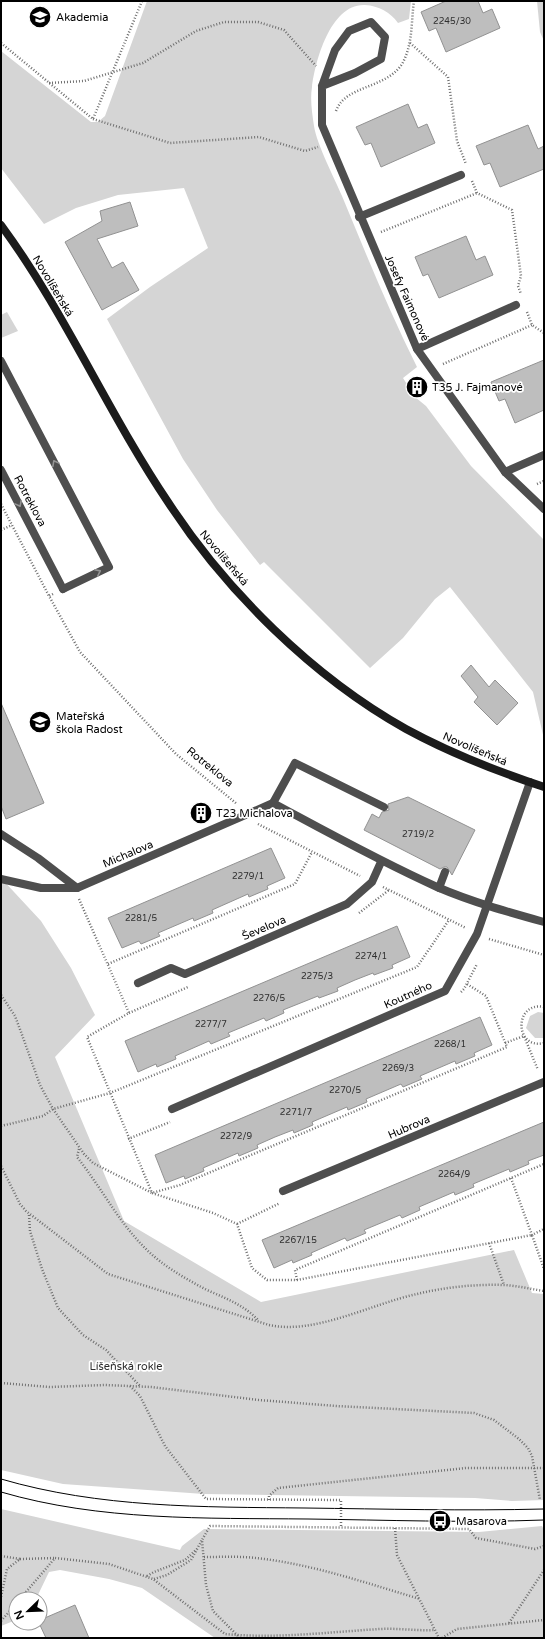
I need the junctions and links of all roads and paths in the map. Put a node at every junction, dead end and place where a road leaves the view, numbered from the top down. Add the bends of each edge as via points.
1 (142, 1) edge
2 (414, 1) edge
3 (1, 43) edge
4 (410, 43) junction
5 (113, 72) junction
6 (325, 77) junction
7 (49, 83) junction
8 (322, 86) junction
9 (335, 113) dead end
10 (94, 120) junction
11 (330, 144) junction
12 (464, 172) joint
13 (471, 178) dead end
14 (477, 193) junction
15 (372, 211) junction
16 (359, 217) junction
17 (1, 225) edge
18 (381, 232) junction
19 (384, 239) dead end
20 (523, 299) dead end
21 (516, 306) dead end
22 (525, 306) dead end
23 (532, 325) junction
24 (544, 333) edge
25 (429, 344) junction
26 (417, 349) junction
27 (1, 361) edge
28 (443, 364) junction
29 (448, 370) dead end
30 (544, 455) edge
31 (517, 466) junction
32 (1, 470) edge
33 (504, 472) junction
34 (544, 481) edge
35 (537, 484) junction
36 (541, 487) dead end
37 (1, 504) edge
38 (544, 509) edge
39 (12, 525) junction
40 (1, 530) edge
41 (63, 589) junction
42 (49, 596) junction
43 (530, 782) junction
44 (544, 786) edge
45 (273, 803) junction
46 (384, 807) dead end
47 (248, 813) junction
48 (1, 834) edge
49 (312, 852) junction
50 (381, 862) junction
51 (445, 872) dead end
52 (1, 879) edge
53 (372, 882) junction
54 (77, 888) junction
55 (439, 888) junction
56 (487, 906) junction
57 (449, 920) junction
58 (544, 922) edge
59 (477, 934) junction
60 (544, 956) edge
61 (108, 964) junction
62 (138, 983) dead end
63 (467, 984) dead end
64 (1, 995) edge
65 (544, 1007) edge
66 (524, 1036) junction
67 (505, 1043) junction
68 (544, 1043) edge
69 (544, 1082) edge
70 (110, 1093) junction
71 (53, 1109) junction
72 (172, 1109) dead end
73 (1, 1126) edge
74 (79, 1148) junction
75 (544, 1164) edge
76 (1, 1166) edge
77 (512, 1178) junction
78 (283, 1191) dead end
79 (152, 1193) junction
80 (29, 1215) junction
81 (544, 1229) edge
82 (532, 1235) junction
83 (489, 1243) junction
84 (544, 1269) edge
85 (297, 1280) junction
86 (504, 1285) junction
87 (544, 1291) edge
88 (259, 1321) junction
89 (1, 1383) edge
90 (130, 1386) junction
91 (140, 1387) junction
92 (544, 1468) edge
93 (533, 1469) junction
94 (269, 1500) junction
95 (540, 1500) dead end
96 (341, 1527) junction
97 (395, 1528) junction
98 (202, 1540) junction
99 (544, 1546) edge
100 (198, 1549) junction
101 (1, 1555) edge
102 (204, 1557) junction
103 (55, 1558) junction
104 (20, 1559) junction
105 (544, 1570) edge
106 (147, 1576) junction
107 (153, 1579) junction
108 (27, 1591) edge
109 (1, 1597) edge
110 (420, 1599) junction
111 (8, 1613) edge
112 (544, 1620) edge
113 (1, 1621) edge
114 (509, 1623) junction
115 (435, 1630) junction
116 (240, 1637) edge
117 (441, 1638) edge

1 - 5 path
2 - 4 path
3 - 7 path
4 - 9 path via 402,64 393,74 348,96
4 - 12 path via 448,77
5 - 6 path via 143,63 196,31 224,22 258,22 284,30
5 - 7 path via 84,81
5 - 10 path
6 - 8 street, Josefy Faimonové
6 - 8 street, Josefy Faimonové via 335,50 349,31 371,22 385,37 381,59
7 - 10 path
8 - 11 street, Josefy Faimonové via 322,125
10 - 11 path via 170,143 259,137 305,151
11 - 16 street, Josefy Faimonové
12 - 15 street
13 - 14 path
14 - 18 path
14 - 20 path via 512,210 521,276 518,286
15 - 16 street
15 - 18 path
16 - 26 street, Josefy Faimonové
17 - 43 street, Novolíšeňská via 42,287 167,502 206,554 257,612 320,669 405,728 473,761
18 - 19 path
21 - 25 street
22 - 23 path
23 - 24 path
23 - 28 path
25 - 26 street
25 - 28 path
26 - 33 street, Josefy Faimonové
41 -> 27 street via 109,567
28 - 29 path
30 - 31 street
31 - 33 street
31 - 35 path
32 -> 41 street, Rotreklova
33 - 38 street, Josefy Faimonové
34 - 35 path
35 - 36 path
37 - 39 path, Rotreklova
39 - 40 path
39 - 42 path, Rotreklova
41 - 42 path
42 - 47 path, Rotreklova via 80,652 176,754
43 - 44 street, Novolíšeňská
43 - 56 street, Koutného
45 - 46 street via 295,763
45 - 47 street, Michalova
45 - 50 street
47 - 49 path, Rotreklova via 258,824
47 - 54 street, Michalova
48 - 54 street
49 - 53 path, Rotreklova
49 - 61 path via 295,884
50 - 53 street, Ševelova
50 - 55 street
51 - 55 street
52 - 54 street via 41,888
53 - 57 path, Rotreklova
53 - 62 street, Ševelova via 347,904 199,968 185,974 171,968
54 - 61 path via 77,896
55 - 56 street
56 - 58 street
56 - 59 street, Koutného
57 - 59 path, Rotreklova
57 - 70 path via 417,967
59 - 60 path, Rotreklova
59 - 72 street, Koutného via 445,990
61 - 70 path via 130,1013 87,1037
63 - 67 path via 486,996
64 - 71 path via 14,1016 40,1085
65 - 66 path via 536,1007 526,1013 521,1024
66 - 67 path
66 - 68 path via 534,1043
66 - 69 path
67 - 79 path via 507,1047 500,1050 180,1185
69 - 78 street, Hubrova
70 - 71 path
70 - 79 path
71 - 73 path via 43,1116
71 - 74 path
74 - 79 path via 93,1163
74 - 88 path via 77,1157 122,1222 142,1245 160,1262 239,1305
75 - 77 path
76 - 80 path via 20,1204
77 - 82 path
77 - 85 path via 294,1270
79 - 85 path via 213,1213 237,1224 252,1268 266,1280
80 - 88 path via 108,1274 223,1312
80 - 91 path via 30,1231 58,1308 83,1335 106,1350
81 - 82 path
82 - 83 path
82 - 84 path
83 - 85 path
83 - 86 path
86 - 87 path
86 - 88 path via 466,1286 416,1294 300,1326 279,1327
89 - 90 path via 50,1387
90 - 91 path
90 - 94 path via 140,1396 165,1446 206,1499
91 - 93 path via 336,1406 474,1413 494,1420 520,1439 532,1456
92 - 93 path
93 - 94 path via 466,1468 278,1488 269,1496
93 - 95 path
94 - 96 path via 341,1500
96 - 97 path
96 - 98 path via 210,1526
97 - 99 path via 469,1529 476,1538 535,1549
97 - 110 path via 397,1555
98 - 100 path
98 - 102 path
100 - 106 path via 185,1560
100 - 107 path via 191,1560 167,1576
101 - 104 path
102 - 110 path via 256,1558 302,1566
102 - 116 path via 206,1585 213,1612
103 - 104 path
103 - 106 path via 109,1564
103 - 108 path
104 - 109 path via 7,1569
105 - 114 path
106 - 107 path
107 - 116 path via 225,1634
110 - 115 path
111 - 113 path
112 - 114 path
114 - 117 path via 457,1629
115 - 116 path via 381,1629 293,1636
115 - 117 path

